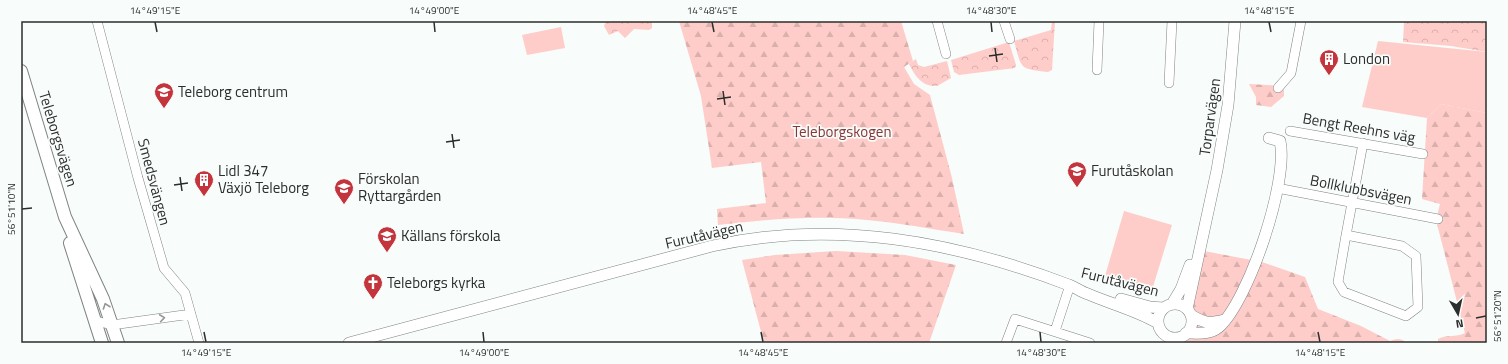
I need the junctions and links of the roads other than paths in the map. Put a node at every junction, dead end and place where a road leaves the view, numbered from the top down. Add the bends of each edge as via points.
1 (97, 21) edge
2 (937, 21) edge
3 (1004, 21) edge
4 (1099, 21) edge
5 (1172, 21) edge
6 (1235, 21) edge
7 (1301, 21) edge
8 (1010, 39) dead end
9 (946, 54) dead end
10 (1097, 70) dead end
11 (21, 71) edge
12 (1169, 83) dead end
13 (1278, 88) dead end
14 (1290, 131) dead end
15 (1270, 138) dead end
16 (1363, 143) junction
17 (1423, 154) dead end
18 (1277, 188) junction
19 (1352, 202) junction
20 (65, 217) junction
21 (1206, 217) junction
22 (1438, 219) dead end
23 (1346, 235) junction
24 (1070, 285) junction
25 (1167, 306) junction
26 (1189, 312) junction
27 (191, 314) junction
28 (1224, 320) junction
29 (96, 321) junction
30 (112, 325) junction
31 (1055, 331) junction
32 (1160, 333) edge
33 (1179, 338) edge
34 (102, 343) edge
35 (106, 343) edge
36 (118, 343) edge
37 (199, 343) edge
38 (348, 343) edge
39 (1006, 343) edge
40 (1090, 343) edge

1 - 27 street, Smedsvängen via 164,268 185,292
2 - 9 street
3 - 8 street
4 - 10 street
5 - 12 street
6 - 21 street, Torparvägen via 1228,105
7 - 13 street via 1291,73
11 - 20 main road, Teleborgsvägen
14 - 16 street, Bengt Reehns väg
15 - 18 street via 1280,141 1282,148
16 - 17 street, Bengt Reehns väg
16 - 19 street
18 - 19 street, Bollklubbsvägen
18 - 28 street via 1251,274
19 - 22 street, Bollklubbsvägen
19 - 23 street
20 - 29 main road, Teleborgsvägen via 66,231
30 -> 20 main road, Teleborgsvägen via 103,299
21 - 25 street, Torparvägen via 1187,273
21 - 26 street, Torparvägen
23 - 23 street via 1338,282 1344,292 1406,316 1418,307 1416,256 1402,246
24 - 25 street, Furutåvägen via 1089,288 1137,304
24 - 31 street
24 - 32 street, Furutåvägen via 1086,294 1146,316
24 - 38 street, Furutåvägen via 991,258 931,243 880,236 761,238 712,246
25 - 26 street via 1178,304
25 - 32 street via 1159,314
26 - 28 street via 1202,322
26 - 33 street via 1191,325
30 -> 27 street
27 - 37 street, Smedsvängen
28 - 33 street via 1211,332
29 - 30 street
29 - 34 main road, Teleborgsvägen
29 - 35 main road, Teleborgsvägen
30 - 36 main road, Teleborgsvägen
31 - 39 street via 1015,319
31 - 40 street
32 - 33 street via 1167,337

